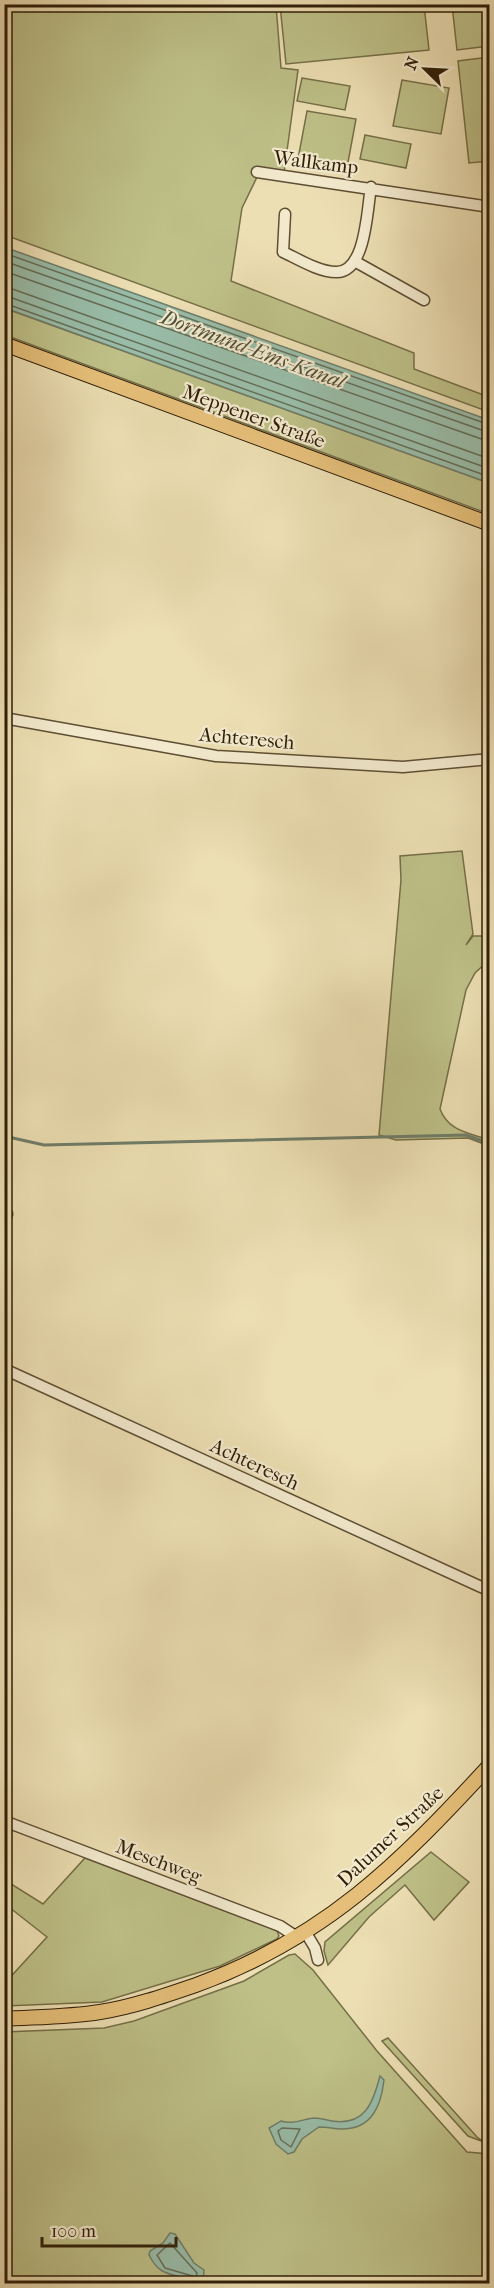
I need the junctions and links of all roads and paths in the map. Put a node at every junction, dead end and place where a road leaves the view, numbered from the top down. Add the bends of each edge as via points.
1 (257, 172) dead end
2 (371, 187) junction
3 (489, 207) edge
4 (285, 214) dead end
5 (356, 262) junction
6 (424, 300) dead end
7 (4, 344) edge
8 (489, 524) edge
9 (4, 718) edge
10 (489, 759) edge
11 (4, 1210) edge
12 (4, 1224) edge
13 (4, 1369) edge
14 (489, 1591) edge
15 (489, 1765) edge
16 (4, 1821) edge
17 (302, 1936) junction
18 (318, 1960) dead end
19 (4, 2019) edge

1 - 2 street, Wallkamp
2 - 3 street, Wallkamp
2 - 5 street, Wallkamp
4 - 5 street via 283,252 335,272 347,270
5 - 6 street
7 - 8 main road, Meppener Straße
9 - 10 street, Achteresch via 216,756 403,767
11 - 12 street
13 - 14 street, Achteresch
15 - 17 main road, Dalumer Straße via 384,1874
16 - 17 street, Meschweg
17 - 18 street via 315,1948
17 - 19 main road, Dalumer Straße via 234,1971 160,1998 99,2012

